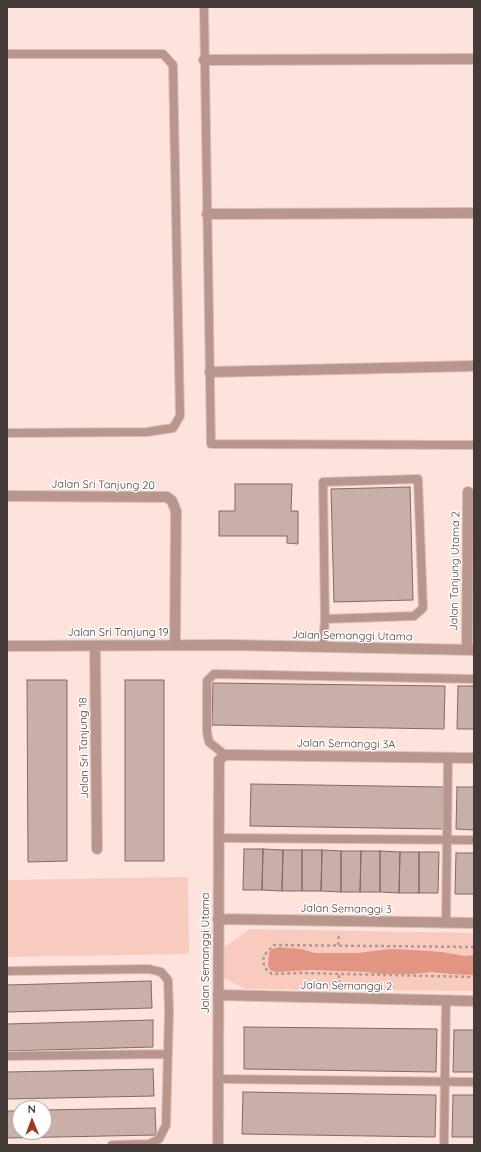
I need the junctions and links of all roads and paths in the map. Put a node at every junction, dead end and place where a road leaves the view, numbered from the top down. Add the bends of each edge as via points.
1 (204, 7) edge
2 (7, 54) edge
3 (474, 59) edge
4 (204, 60) junction
5 (474, 213) edge
6 (207, 214) junction
7 (474, 366) edge
8 (210, 372) junction
9 (7, 433) edge
10 (474, 445) edge
11 (468, 492) dead end
12 (7, 496) edge
13 (325, 619) junction
14 (175, 645) junction
15 (230, 645) joint
16 (7, 646) edge
17 (95, 646) junction
18 (323, 647) junction
19 (470, 650) edge
20 (474, 679) edge
21 (222, 758) junction
22 (448, 758) junction
23 (474, 758) edge
24 (219, 838) junction
25 (447, 840) junction
26 (474, 840) edge
27 (97, 849) dead end
28 (218, 920) junction
29 (446, 922) junction
30 (474, 923) edge
31 (338, 934) dead end
32 (338, 945) junction
33 (474, 947) edge
34 (7, 971) edge
35 (339, 975) junction
36 (474, 977) edge
37 (339, 986) dead end
38 (218, 995) junction
39 (446, 1000) junction
40 (474, 1001) edge
41 (168, 1054) junction
42 (7, 1056) edge
43 (218, 1079) junction
44 (444, 1082) junction
45 (474, 1082) edge
46 (112, 1145) edge
47 (218, 1145) edge
48 (444, 1145) edge

1 - 4 lane
2 - 9 lane via 163,54 173,65 180,416 173,428 147,432
3 - 4 street
4 - 6 lane
5 - 6 street
6 - 8 lane
7 - 8 street
8 - 10 lane via 211,444
11 - 19 street, Jalan Tanjung Utama 2
12 - 14 street, Jalan Sri Tanjung 20 via 167,497 172,501 176,511
13 - 13 lane via 323,482 418,479 423,608 414,616
13 - 18 lane
14 - 15 street, Jalan Sri Tanjung 19
14 - 17 street, Jalan Sri Tanjung 19
15 - 18 street, Jalan Semanggi Utama
16 - 17 street, Jalan Sri Tanjung 19
17 - 27 street, Jalan Sri Tanjung 18
18 - 19 street, Jalan Semanggi Utama
20 - 21 lane via 214,674 206,681 207,732 209,742
21 - 22 street, Jalan Semanggi 3A
21 - 24 street, Jalan Semanggi Utama
22 - 23 street, Jalan Semanggi 3A
22 - 25 lane
24 - 25 lane
24 - 28 street, Jalan Semanggi Utama
25 - 26 lane
25 - 29 lane
28 - 29 street, Jalan Semanggi 3
28 - 38 street, Jalan Semanggi Utama
29 - 30 street, Jalan Semanggi 3
31 - 32 path
32 - 33 path
32 - 35 path via 274,945 264,955 263,962 272,974
34 - 41 lane via 148,969 160,972 168,980
35 - 36 path
35 - 37 path
38 - 39 street, Jalan Semanggi 2
38 - 43 street, Jalan Semanggi Utama
39 - 40 street, Jalan Semanggi 2
39 - 44 lane
41 - 42 lane
41 - 46 lane via 166,1125 159,1139 149,1144
43 - 44 lane
43 - 47 street, Jalan Semanggi Utama
44 - 45 lane
44 - 48 lane

